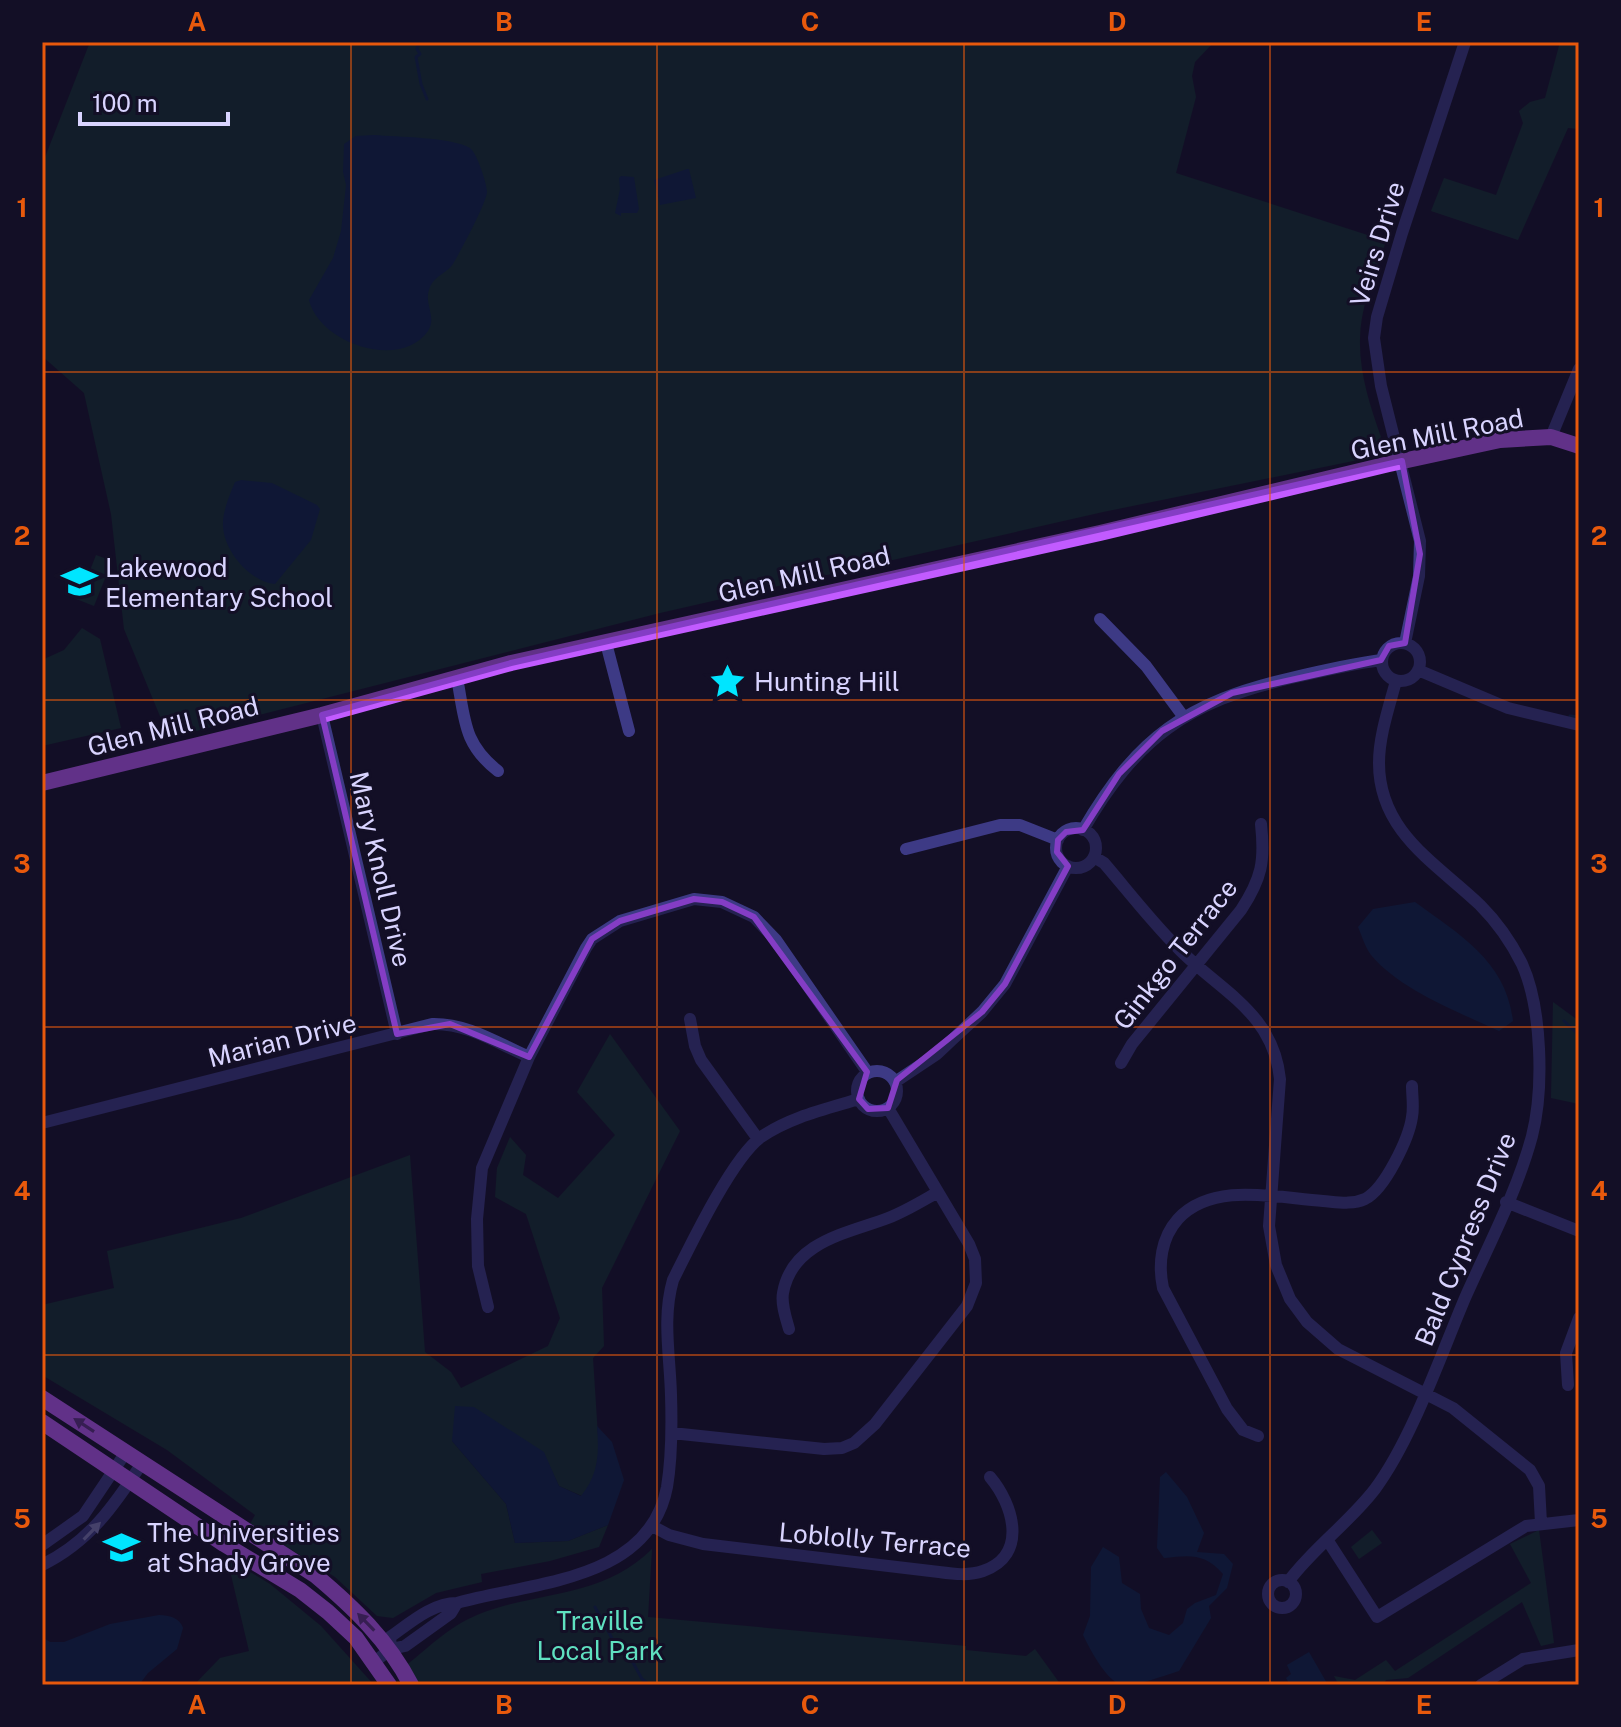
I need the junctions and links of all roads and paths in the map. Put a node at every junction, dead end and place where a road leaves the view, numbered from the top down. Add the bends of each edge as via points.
1 (1465, 42) edge
2 (1579, 369) edge
3 (1551, 437) junction
4 (1579, 446) edge
5 (1402, 461) junction
6 (1100, 619) dead end
7 (606, 643) junction
8 (1405, 643) junction
9 (1381, 660) junction
10 (1418, 670) junction
11 (457, 678) junction
12 (1396, 681) junction
13 (322, 715) junction
14 (1183, 716) junction
15 (1579, 725) edge
16 (629, 731) dead end
17 (498, 771) dead end
18 (42, 783) edge
19 (1261, 824) dead end
20 (1083, 830) junction
21 (1058, 840) junction
22 (906, 849) dead end
23 (1094, 857) junction
24 (1068, 866) junction
25 (1196, 964) junction
26 (690, 1019) dead end
27 (397, 1034) junction
28 (529, 1057) junction
29 (1121, 1063) dead end
30 (868, 1073) junction
31 (895, 1082) junction
32 (1412, 1086) dead end
33 (859, 1099) junction
34 (888, 1108) junction
35 (42, 1123) edge
36 (758, 1139) junction
37 (938, 1192) junction
38 (1271, 1197) junction
39 (1506, 1202) junction
40 (1579, 1231) edge
41 (488, 1307) dead end
42 (1579, 1318) edge
43 (789, 1329) dead end
44 (1568, 1385) dead end
45 (1424, 1395) junction
46 (42, 1398) edge
47 (42, 1422) edge
48 (672, 1433) junction
49 (1258, 1436) dead end
50 (126, 1452) junction
51 (142, 1463) junction
52 (114, 1471) junction
53 (990, 1477) dead end
54 (129, 1482) junction
55 (1579, 1520) edge
56 (1541, 1523) junction
57 (652, 1526) junction
58 (1328, 1541) junction
59 (42, 1545) edge
60 (42, 1565) edge
61 (1288, 1582) dead end
62 (391, 1649) junction
63 (1579, 1650) edge
64 (374, 1662) junction
65 (1507, 1669) junction
66 (389, 1685) edge
67 (411, 1685) edge
68 (1481, 1685) edge
69 (1509, 1685) edge

1 - 5 street, Veirs Drive via 1377,317 1375,360
2 - 3 street
3 - 4 main road, Glen Mill Road
3 - 5 main road, Glen Mill Road via 1500,440
5 - 7 main road, Glen Mill Road
5 - 8 street via 1420,554
6 - 14 street via 1146,666
7 - 11 main road, Glen Mill Road
7 - 16 street
8 - 9 street via 1389,646
8 - 10 street via 1419,656
9 - 12 street via 1385,673
9 - 14 street via 1245,689
10 - 12 street via 1412,678
10 - 15 street via 1508,708
11 - 13 main road, Glen Mill Road
11 - 17 street via 471,743
12 - 39 street, Bald Cypress Drive via 1380,749 1385,802 1416,850 1501,930 1527,977 1538,1017 1532,1135
13 - 18 main road, Glen Mill Road
13 - 27 street, Mary Knoll Drive
14 - 20 street via 1126,766
19 - 25 street, Ginkgo Terrace via 1264,852 1256,887
20 - 21 street via 1071,829
20 - 23 street via 1096,844
21 - 22 street via 1020,825 1000,825
21 - 24 street via 1057,852
23 - 24 street via 1080,868
23 - 25 street
24 - 31 street via 1005,984 945,1046
25 - 29 street, Ginkgo Terrace
25 - 38 street via 1255,1017 1277,1057 1280,1092
26 - 36 street via 701,1060
27 - 28 street, Marian Drive via 450,1024
27 - 35 street, Marian Drive
28 - 30 street via 592,939 620,921 694,899 722,902 754,917 776,940
28 - 41 street via 482,1168 478,1266
30 - 31 street via 886,1073
30 - 33 street via 858,1087
31 - 34 street via 897,1093
32 - 38 street via 1410,1125 1387,1179 1373,1194 1351,1203
33 - 34 street via 868,1109
33 - 36 street via 801,1117
34 - 37 street
36 - 48 street via 732,1171 668,1299
37 - 43 street via 887,1218 839,1233 810,1251 783,1291
37 - 48 street via 975,1259 973,1293 959,1318 863,1436 842,1448 824,1449
38 - 45 street via 1273,1255 1298,1311 1338,1349
38 - 49 street via 1225,1194 1198,1203 1172,1226 1161,1251 1160,1274 1170,1302 1227,1409 1243,1430
39 - 40 street
39 - 45 street, Bald Cypress Drive
42 - 44 street via 1566,1353
45 - 56 street via 1465,1416 1530,1470 1539,1486
45 - 58 street, Bald Cypress Drive via 1376,1488
50 -> 46 main road
47 - 52 main road
48 - 57 street via 666,1488
50 - 51 main road
50 - 52 street
51 - 54 street
62 -> 51 main road via 315,1575
52 - 54 main road
52 - 59 street via 83,1516
53 - 57 street, Loblolly Terrace via 1010,1506 1013,1535 1000,1561 981,1572 939,1572 703,1544
60 -> 54 street via 82,1541
54 - 64 main road via 300,1590 356,1638
55 - 56 street
56 - 58 street via 1515,1532 1377,1617
57 - 62 street via 628,1550 572,1577 447,1603 390,1637
58 - 61 street, Bald Cypress Drive
62 - 64 street
62 - 67 main road
63 - 65 street via 1532,1656
64 - 66 main road
65 - 68 street
65 - 69 street

